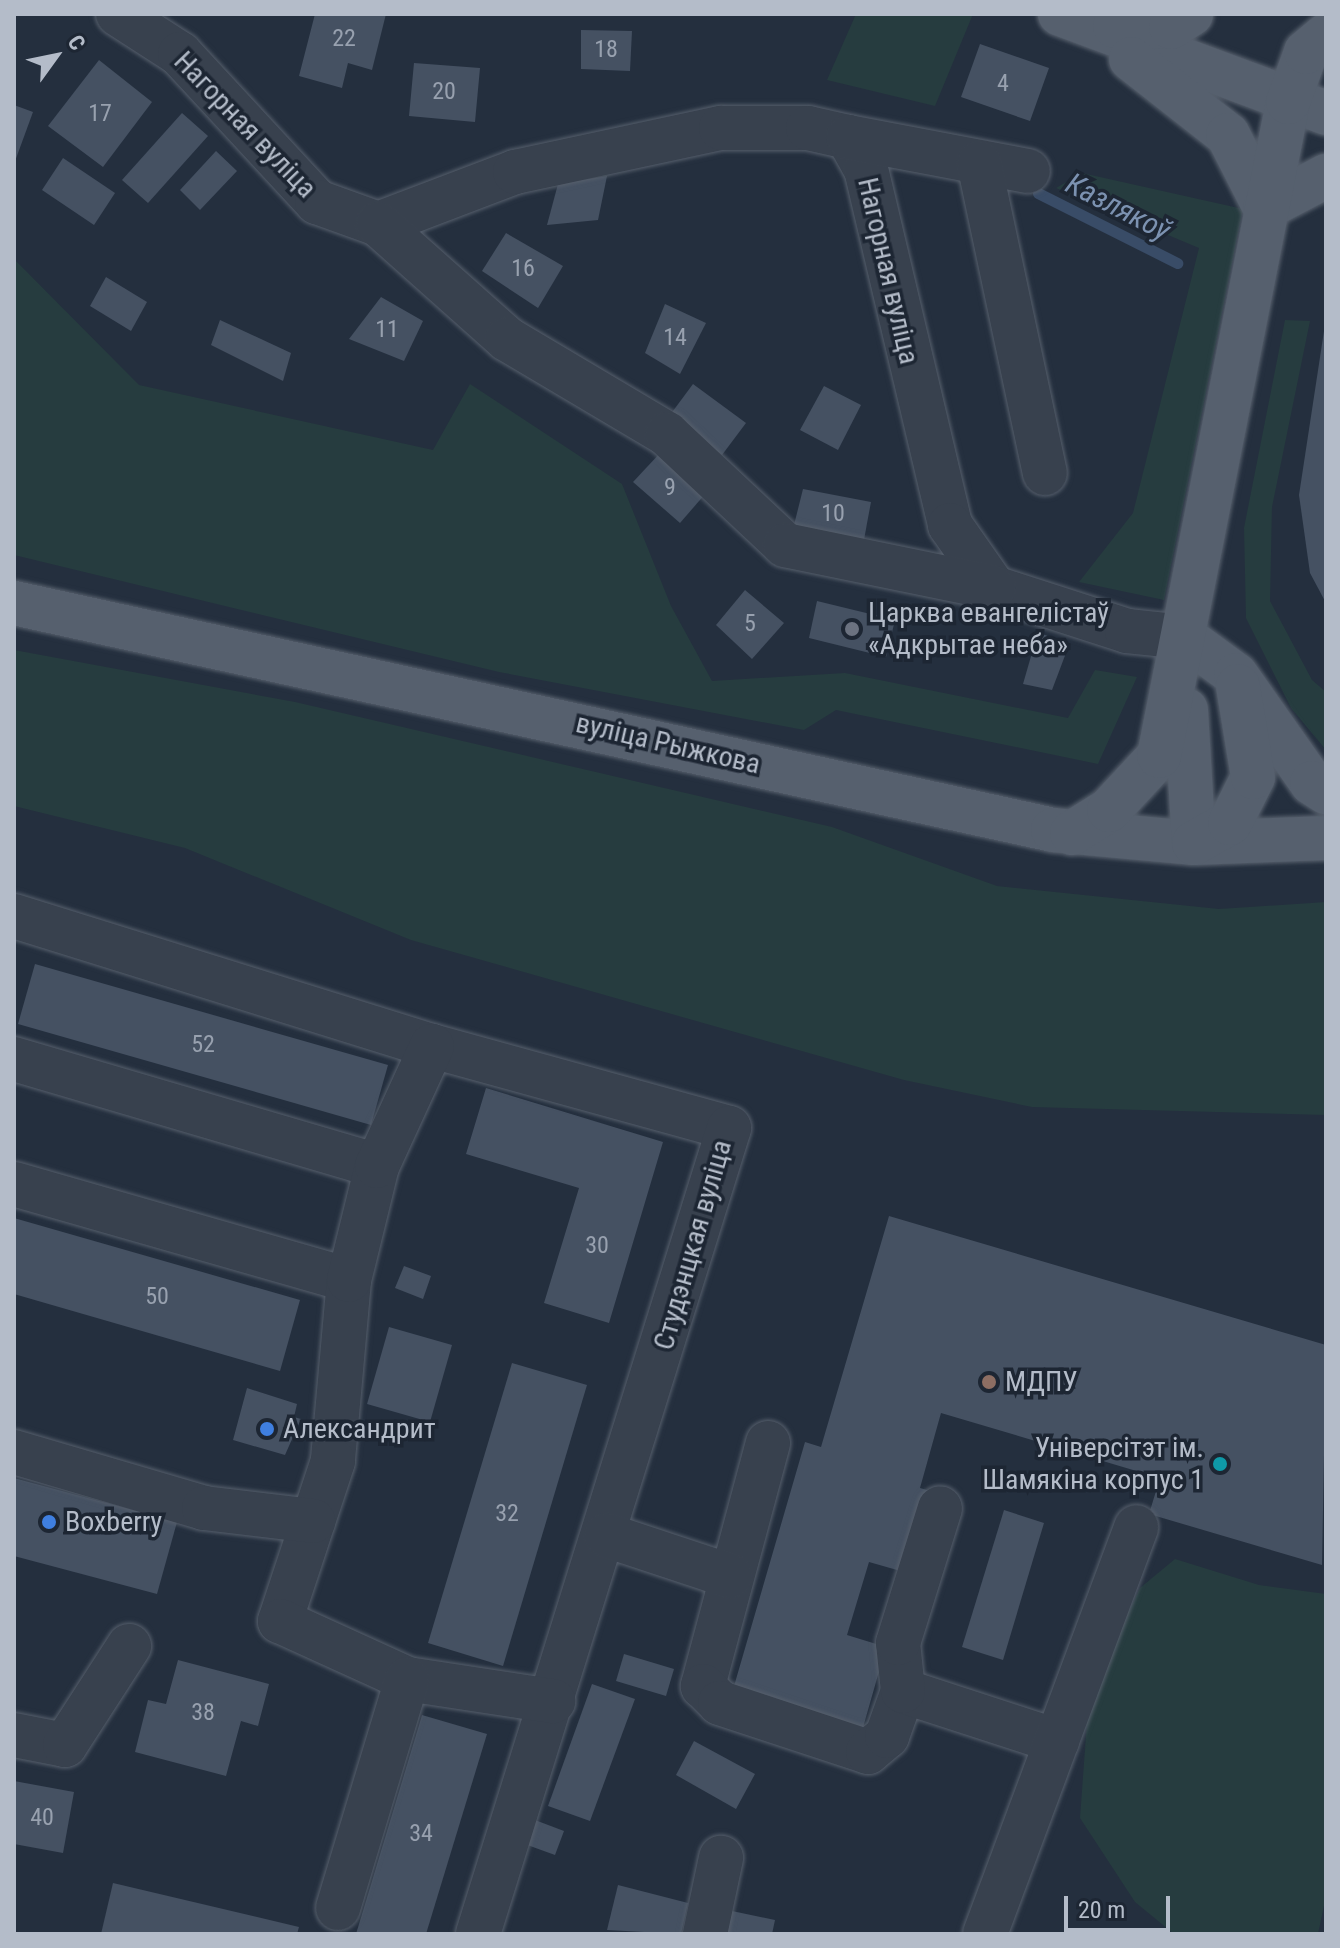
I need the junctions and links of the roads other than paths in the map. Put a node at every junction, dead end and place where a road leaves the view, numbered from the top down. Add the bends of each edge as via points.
1 (118, 14) edge
2 (1191, 14) edge
3 (1072, 20) edge
4 (1313, 33) edge
5 (1307, 108) edge
6 (848, 137) junction
7 (979, 163) junction
8 (1028, 171) dead end
9 (1326, 176) edge
10 (1265, 208) junction
11 (378, 224) junction
12 (1045, 473) dead end
13 (994, 588) junction
14 (14, 603) edge
15 (1184, 637) junction
16 (1236, 675) junction
17 (1326, 792) edge
18 (1072, 833) junction
19 (1326, 838) edge
20 (1194, 843) junction
21 (18, 926) edge
22 (432, 1046) junction
23 (14, 1059) edge
24 (377, 1166) junction
25 (14, 1184) edge
26 (349, 1280) junction
27 (768, 1443) dead end
28 (14, 1452) edge
29 (940, 1508) dead end
30 (313, 1521) junction
31 (1136, 1527) dead end
32 (606, 1535) junction
33 (730, 1576) junction
34 (129, 1646) dead end
35 (407, 1679) junction
36 (903, 1691) junction
37 (553, 1701) junction
38 (14, 1735) edge
39 (1057, 1741) junction
40 (721, 1858) dead end
41 (338, 1908) dead end
42 (478, 1934) edge
43 (705, 1934) edge
44 (985, 1934) edge

1 - 11 street, Нагорная вуліца via 180,54 317,202
2 - 3 main road via 1171,27
3 - 5 main road
3 - 10 main road via 1228,135
4 - 5 main road
5 - 10 main road
6 - 7 street
6 - 11 street via 808,128 721,128 515,172
6 - 13 street, Нагорная вуліца via 866,169 950,525
7 - 8 street
7 - 12 street
9 - 10 main road
10 - 15 main road
11 - 13 street, Нагорная вуліца via 507,339 667,434 785,545
13 - 15 street, Нагорная вуліца via 1127,631
14 - 18 main road, вуліца Рыжкова
15 - 16 main road
15 - 18 main road via 1159,756 1109,810
15 - 20 main road
16 - 17 main road via 1312,783
16 - 20 main road via 1253,777 1230,823
18 - 20 main road, вуліца Рыжкова
19 - 20 main road, вуліца Рыжкова
21 - 22 street, Студэнцкая вуліца
22 - 24 street
22 - 32 street, Студэнцкая вуліца via 729,1128
23 - 24 street
24 - 26 street
25 - 26 street
26 - 30 street via 333,1461
27 - 33 street
28 - 30 street via 204,1508
29 - 36 street via 898,1643
30 - 35 street via 280,1621
31 - 39 street
32 - 33 street
32 - 37 street, Студэнцкая вуліца
33 - 36 street via 703,1686 720,1703 868,1752 887,1736
34 - 38 street via 65,1745
35 - 37 street
35 - 41 street
36 - 39 street
37 - 42 street, Студэнцкая вуліца
39 - 44 street
40 - 43 street

